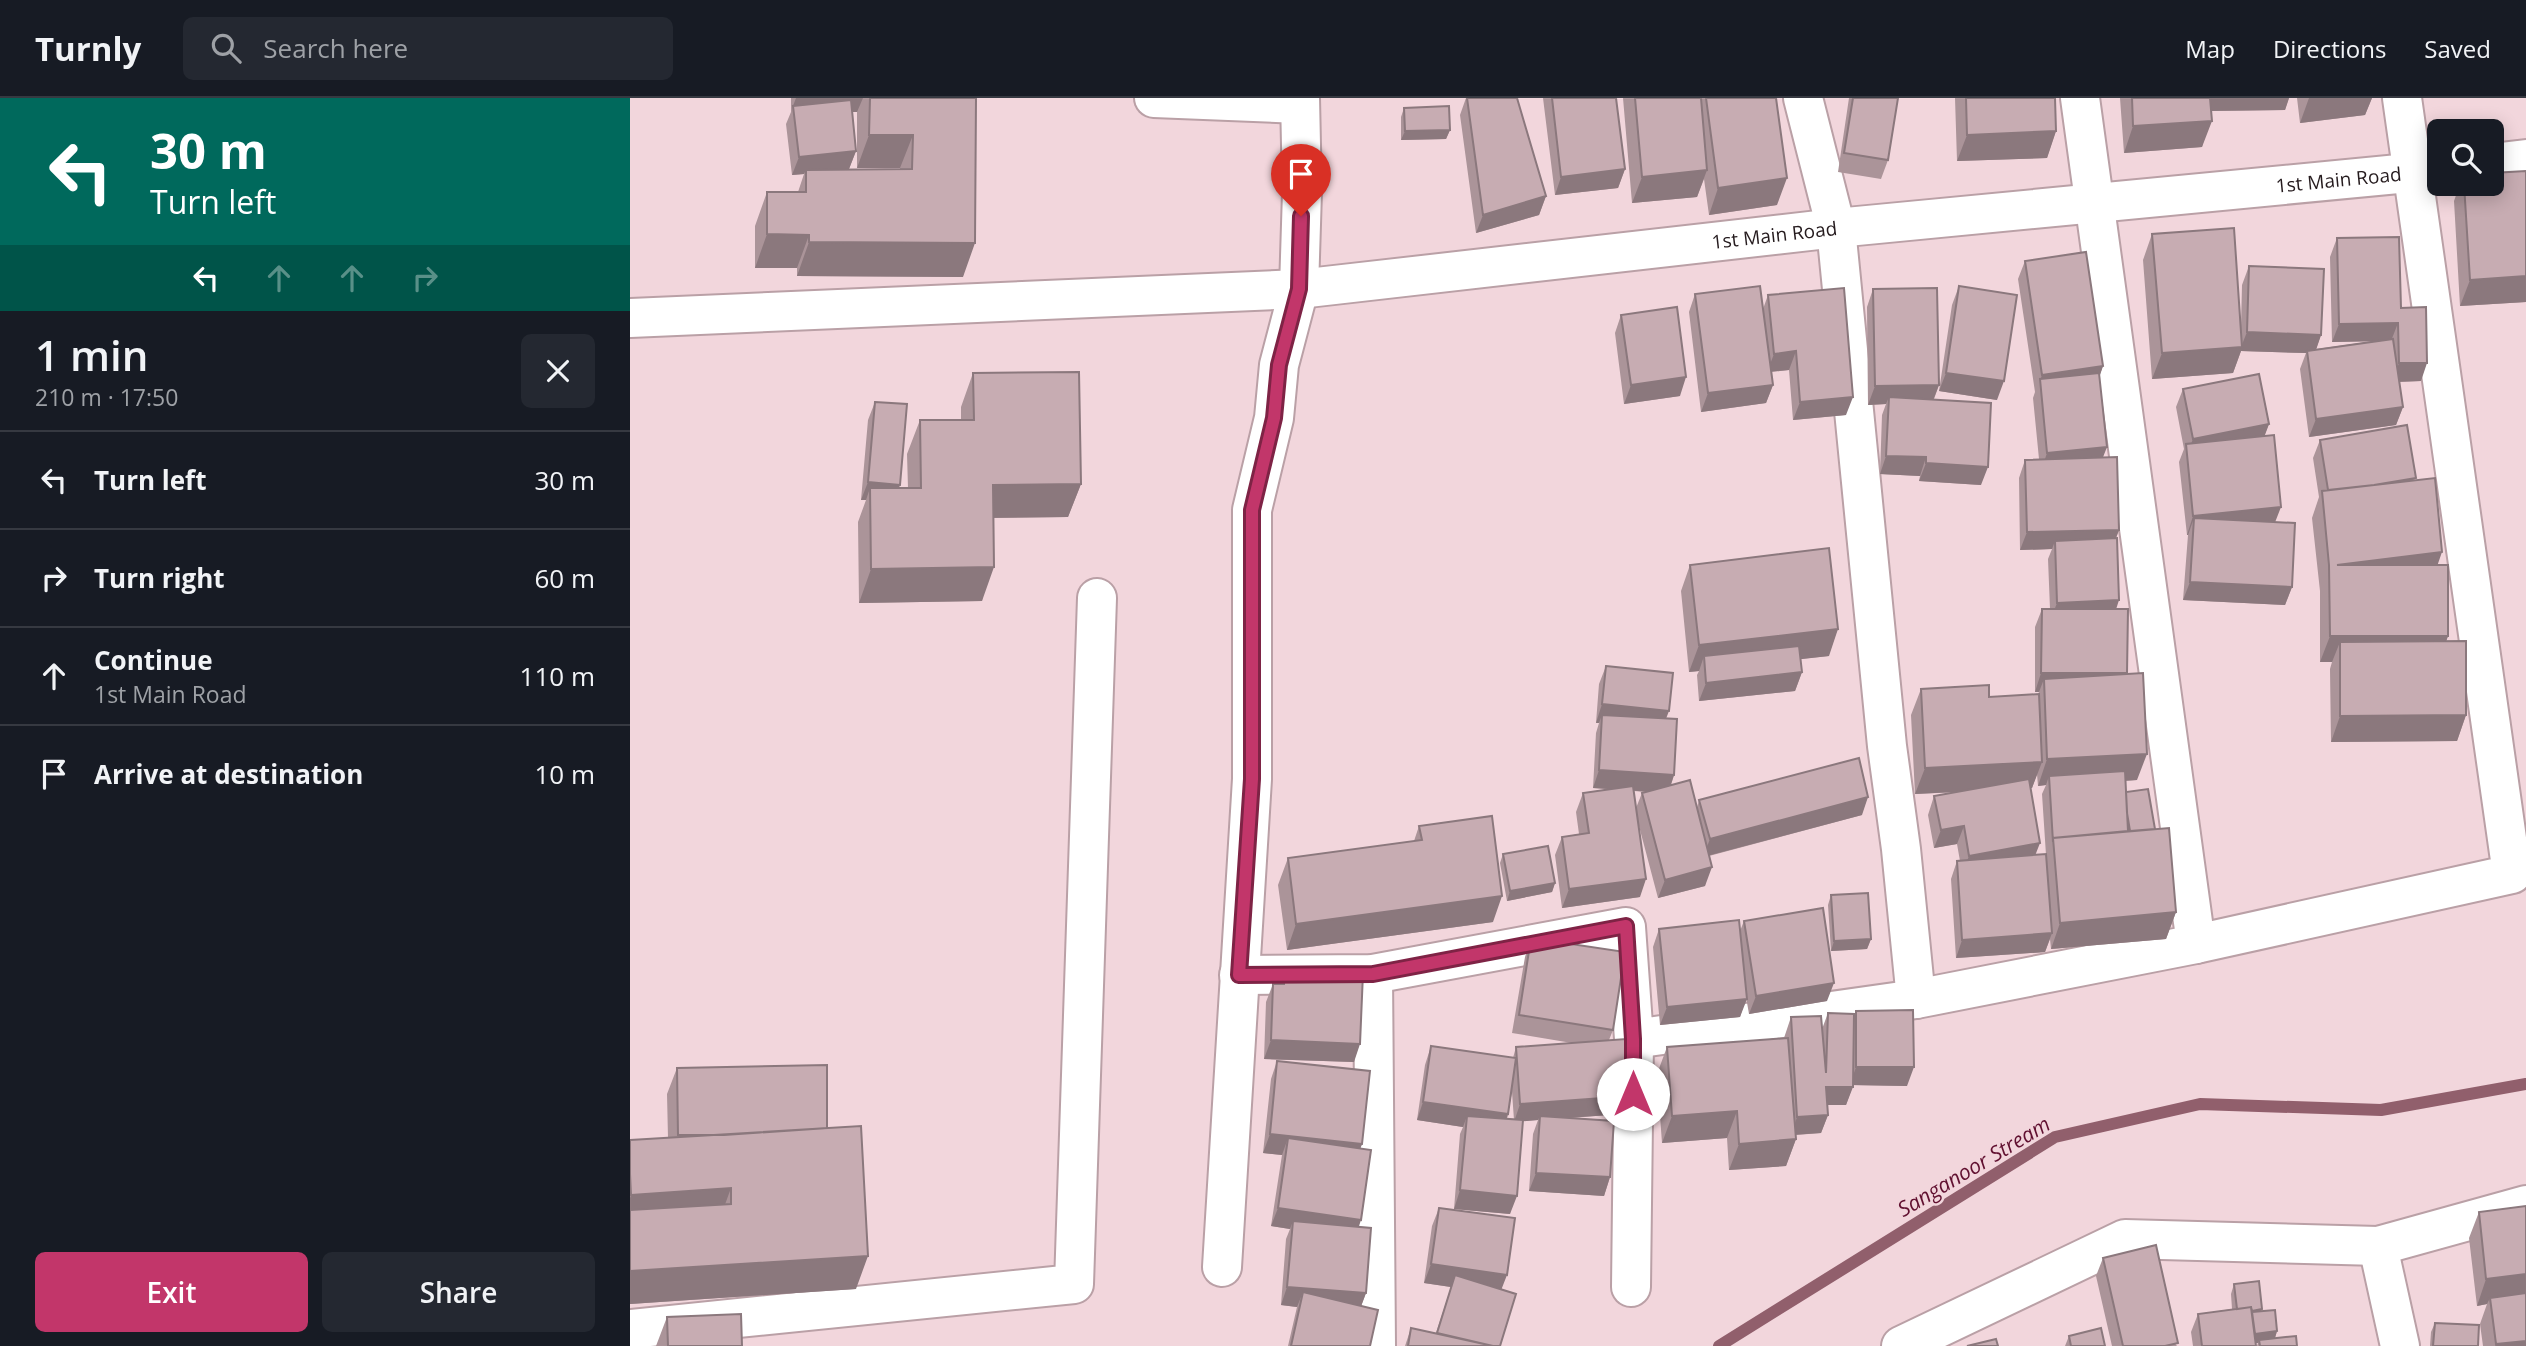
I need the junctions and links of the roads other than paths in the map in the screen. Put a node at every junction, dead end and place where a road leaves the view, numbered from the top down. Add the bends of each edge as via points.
1 (1154, 98) edge
2 (1803, 98) edge
3 (2080, 98) edge
4 (2402, 98) edge
5 (1300, 101) edge
6 (2526, 159) edge
7 (2504, 162) edge
8 (2426, 172) edge
9 (2093, 203) junction
10 (1836, 228) junction
11 (1299, 289) junction
12 (630, 318) edge
13 (1097, 598) dead end
14 (2519, 872) edge
15 (2196, 944) junction
16 (1373, 974) junction
17 (1239, 975) junction
18 (1916, 999) junction
19 (1633, 1039) junction
20 (2526, 1205) edge
21 (2378, 1246) junction
22 (1222, 1267) dead end
23 (1632, 1287) dead end
24 (630, 1329) edge
25 (1376, 1346) edge
26 (1901, 1346) edge
27 (2400, 1346) edge

1 - 5 street
2 - 10 street
3 - 9 street
4 - 8 street
5 - 11 street
6 - 7 street
8 - 9 street, 1st Main Road
8 - 14 street
9 - 10 street, 1st Main Road
9 - 15 street
10 - 11 street, 1st Main Road
10 - 18 street
11 - 12 street, 1st Main Road
11 - 17 street via 1279,365 1274,418 1252,510 1252,779
13 - 24 street via 1074,1284
14 - 15 street
15 - 18 street
16 - 17 street
16 - 19 street via 1626,926
16 - 25 street
17 - 22 street
18 - 19 street
19 - 23 street
20 - 21 street
21 - 26 street via 2125,1239
21 - 27 street

